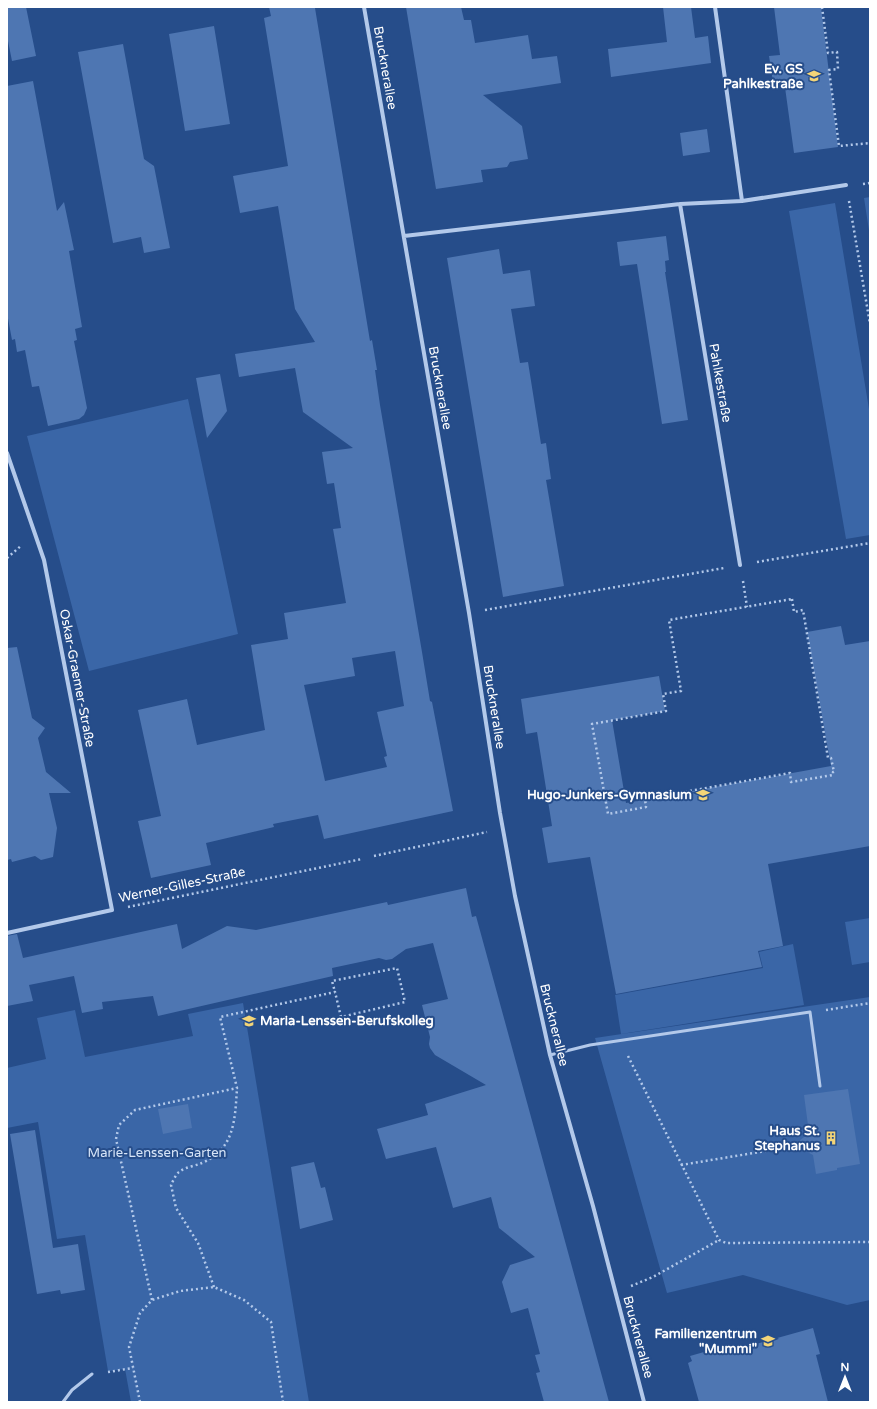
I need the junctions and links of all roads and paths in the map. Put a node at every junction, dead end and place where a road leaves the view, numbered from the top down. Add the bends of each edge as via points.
1 (364, 7) edge
2 (715, 7) edge
3 (822, 7) edge
4 (870, 143) edge
5 (846, 185) joint
6 (742, 201) junction
7 (680, 204) junction
8 (404, 236) junction
9 (870, 324) edge
10 (7, 453) edge
11 (870, 543) edge
12 (740, 565) junction
13 (747, 607) junction
14 (469, 613) junction
15 (503, 829) junction
16 (374, 856) dead end
17 (362, 859) dead end
18 (112, 910) junction
19 (7, 933) edge
20 (335, 992) junction
21 (870, 1003) edge
22 (810, 1012) junction
23 (620, 1041) junction
24 (550, 1055) junction
25 (820, 1086) dead end
26 (237, 1088) junction
27 (802, 1145) dead end
28 (682, 1165) junction
29 (719, 1240) junction
30 (870, 1242) edge
31 (214, 1287) junction
32 (616, 1293) junction
33 (152, 1300) junction
34 (133, 1368) junction
35 (92, 1374) joint
36 (63, 1402) edge
37 (140, 1402) edge
38 (283, 1402) edge
39 (644, 1402) edge

1 - 8 street, Brucknerallee
2 - 6 street
3 - 4 path via 828,53 837,52 838,69 829,70 839,146
5 - 6 street
5 - 9 path
6 - 7 street
7 - 8 street
7 - 12 street, Pahlkestraße
8 - 14 street, Brucknerallee
10 - 18 street, Oskar-Graemer-Straße via 44,560
11 - 12 path
12 - 13 path
12 - 14 path
13 - 13 path via 669,620 682,691 663,694 666,711 592,724 608,814 646,807 645,799 790,773 791,782 833,775 803,610 794,612 792,599
14 - 15 street, Brucknerallee
15 - 16 path
15 - 24 street, Brucknerallee
17 - 18 path, Werner-Gilles-Straße
18 - 19 street, Werner-Gilles-Straße
20 - 20 path via 341,1017 405,1002 397,968 332,981
20 - 26 path via 220,1017
21 - 22 path
22 - 23 lane
22 - 25 lane
23 - 24 lane
23 - 28 path
24 - 32 street, Brucknerallee
26 - 31 path via 236,1116 228,1141 218,1155 179,1172 171,1185 176,1208 198,1243
26 - 33 path via 135,1110 119,1125 116,1140
27 - 28 path
28 - 29 path
29 - 30 path via 726,1243
29 - 32 path via 653,1277
31 - 33 path via 180,1291
31 - 38 path via 244,1300 270,1322
32 - 39 street, Brucknerallee
33 - 34 path via 140,1314 129,1346
34 - 35 path
34 - 37 path
35 - 36 lane via 72,1390

